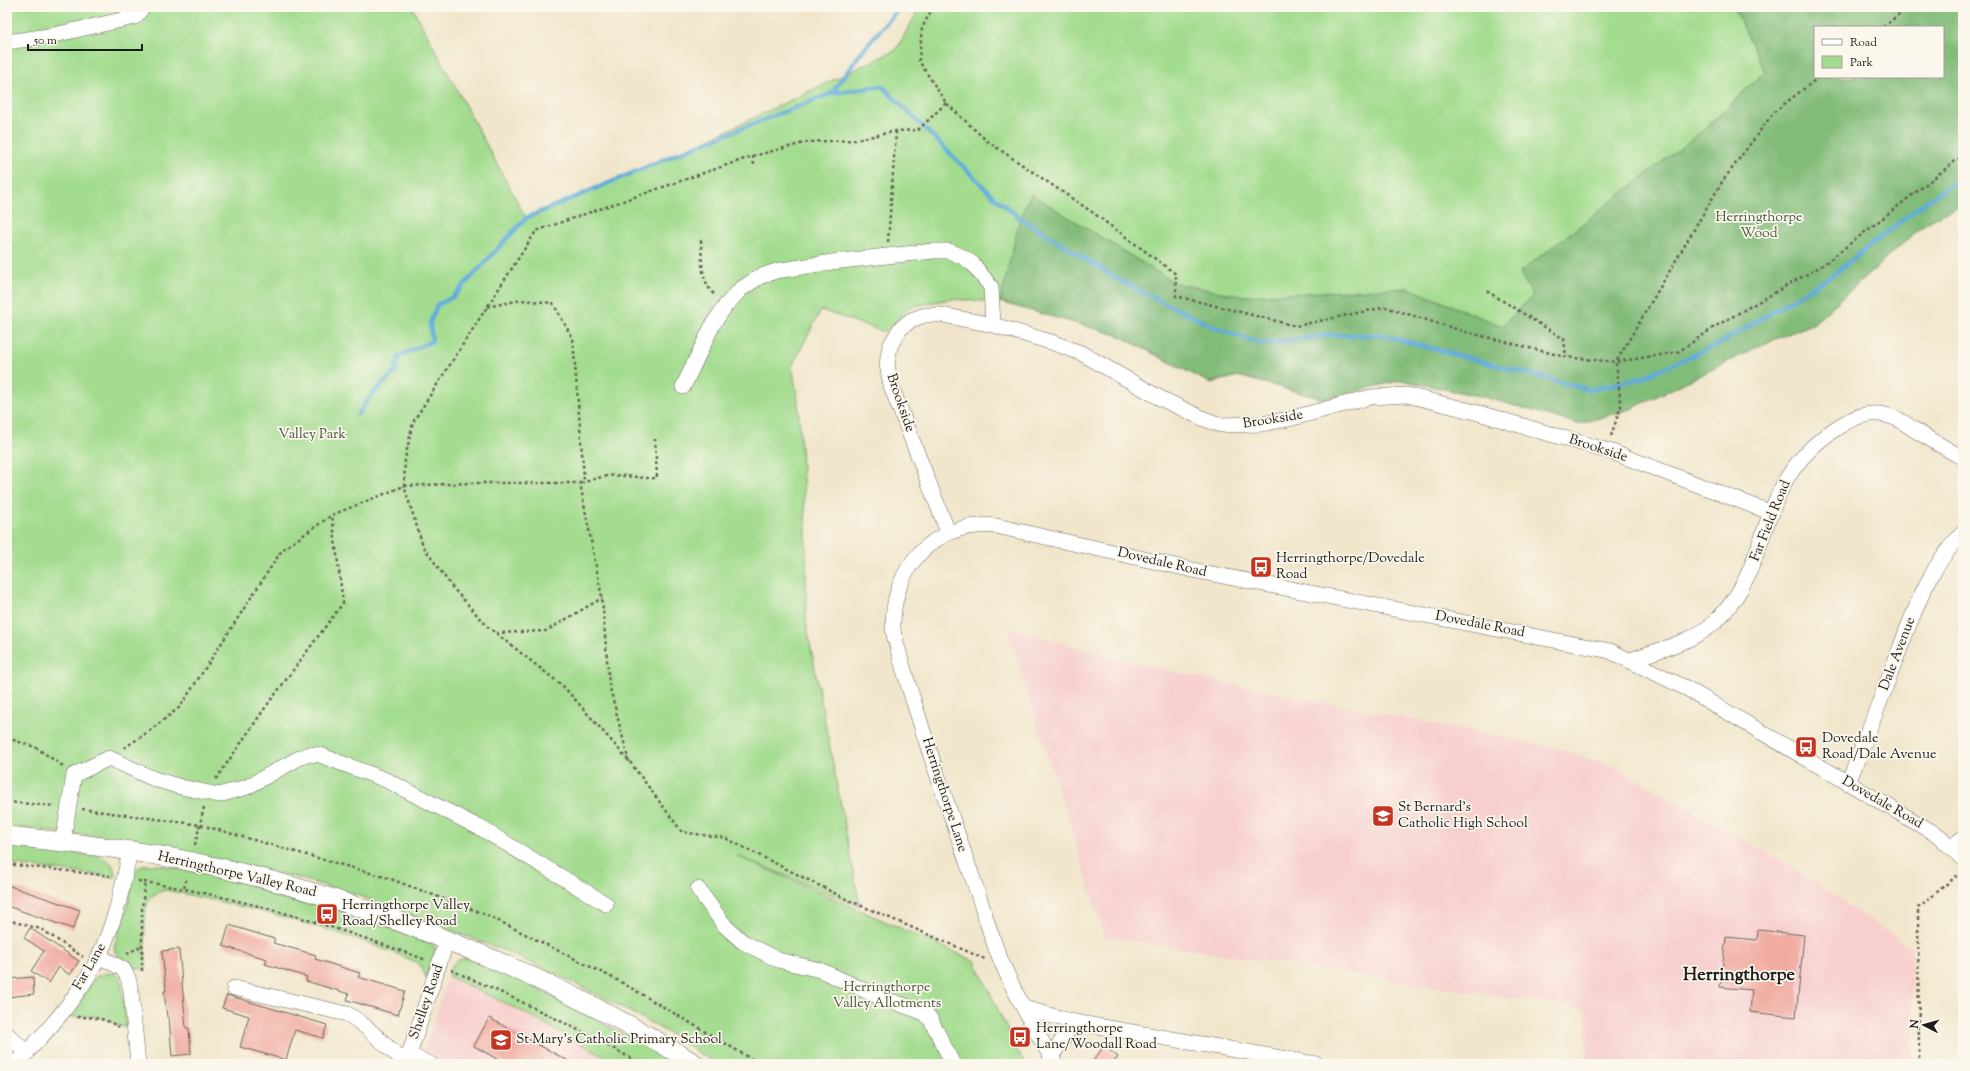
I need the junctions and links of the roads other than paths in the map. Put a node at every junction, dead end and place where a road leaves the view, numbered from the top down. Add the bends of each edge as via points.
1 (144, 7) edge
2 (7, 42) edge
3 (993, 325) junction
4 (683, 388) dead end
5 (1963, 458) edge
6 (1772, 513) junction
7 (948, 532) junction
8 (1963, 533) edge
9 (1631, 660) junction
10 (1848, 783) junction
11 (7, 836) edge
12 (63, 842) junction
13 (1957, 842) edge
14 (130, 850) junction
15 (1963, 859) edge
16 (698, 890) dead end
17 (606, 904) dead end
18 (447, 940) junction
19 (97, 960) junction
20 (234, 988) dead end
21 (1024, 1008) junction
22 (1074, 1022) junction
23 (7, 1034) edge
24 (26, 1053) junction
25 (407, 1060) edge
26 (1053, 1060) edge
27 (14, 1064) edge
28 (138, 1064) edge
29 (430, 1064) edge
30 (695, 1064) edge
31 (953, 1064) edge
32 (1316, 1064) edge

1 - 2 street via 135,17 49,36
3 - 4 street via 991,287 973,264 949,251 887,256 776,271 759,277 741,289 726,305 713,324
3 - 6 street, Brookside via 1081,353 1160,398 1222,425 1262,424 1371,397 1407,395 1606,450
3 - 7 street, Brookside via 942,315 925,315 911,320 900,329 890,346 887,364 891,386
5 - 6 street, Far Field Road via 1893,417 1874,413 1854,418 1832,431 1810,449 1787,478
6 - 9 street, Far Field Road via 1755,562 1733,601 1718,619 1700,634
7 - 9 street, Dovedale Road via 980,524 996,526 1202,572 1588,646 1610,651
7 - 21 street, Herringthorpe Lane via 930,543 908,569 898,588 893,629 938,779 1001,962
8 - 10 street, Dale Avenue via 1948,548 1933,571 1918,602
9 - 10 street, Dovedale Road via 1686,688
10 - 13 street, Dovedale Road via 1939,836
11 - 12 main road, Herringthorpe Valley Road
12 - 14 main road, Herringthorpe Valley Road
12 - 17 street via 74,775 109,758 154,779 218,795 247,787 298,758 310,754 320,755 386,780 457,815
13 - 15 street, Dovedale Road
14 - 18 main road, Herringthorpe Valley Road via 318,893
14 - 19 street, Far Lane via 116,913
16 - 31 street via 725,926 743,942 778,960 820,970 925,1014
18 - 25 street, Shelley Road
18 - 30 main road, Herringthorpe Valley Road via 552,985
19 - 24 street, Far Lane via 58,1017
19 - 28 street via 123,969 128,978
20 - 25 street via 347,1014 358,1020 395,1054
21 - 22 street
21 - 26 street, Herringthorpe Lane
22 - 26 street
22 - 32 street
23 - 24 street
24 - 27 street, Far Lane
25 - 29 street

